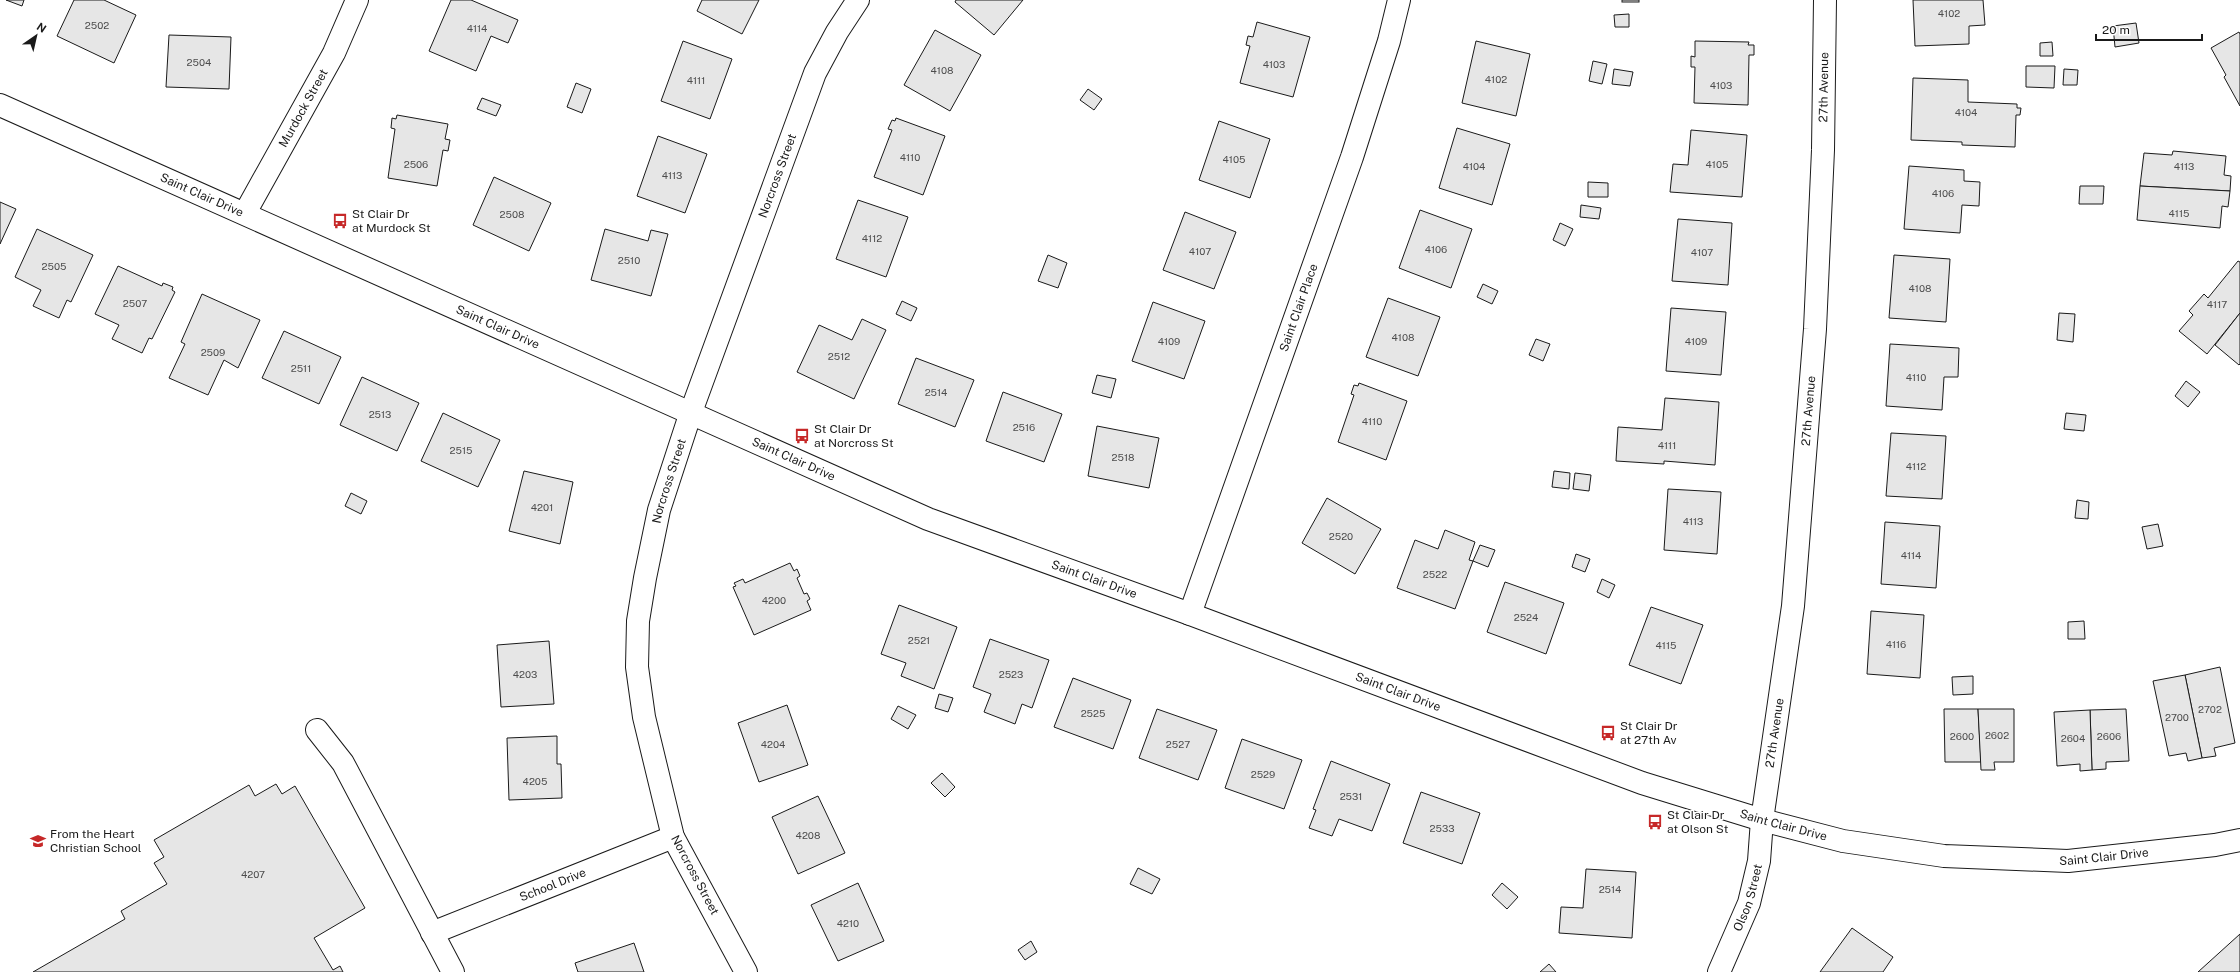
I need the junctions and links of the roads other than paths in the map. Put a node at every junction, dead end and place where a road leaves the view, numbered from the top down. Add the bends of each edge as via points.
1 (357, 0) edge
2 (858, 0) edge
3 (1399, 0) edge
4 (1825, 0) edge
5 (0, 105) edge
6 (245, 213) junction
7 (691, 412) junction
8 (1190, 614) junction
9 (318, 730) dead end
10 (1762, 820) junction
11 (673, 837) junction
12 (2240, 840) edge
13 (432, 934) junction
14 (453, 972) edge
15 (746, 972) edge
16 (1719, 972) edge

1 - 6 street, Murdock Street via 334,53
2 - 7 street, Norcross Street via 815,73
3 - 8 street, Saint Clair Place via 1389,41 1352,157
4 - 10 street, 27th Avenue via 1823,150 1812,361 1793,606
5 - 6 street, Saint Clair Drive
6 - 7 street, Saint Clair Drive
7 - 8 street, Saint Clair Drive via 928,519
7 - 11 street, Norcross Street via 659,510 638,621 637,667 644,717
8 - 10 street, Saint Clair Drive via 1642,783
9 - 13 street via 343,763
10 - 12 street, Saint Clair Drive via 1843,841 1944,856 2068,861
10 - 16 street, Olson Street via 1760,861 1749,903
11 - 13 street, School Drive
11 - 15 street, Norcross Street
13 - 14 street

